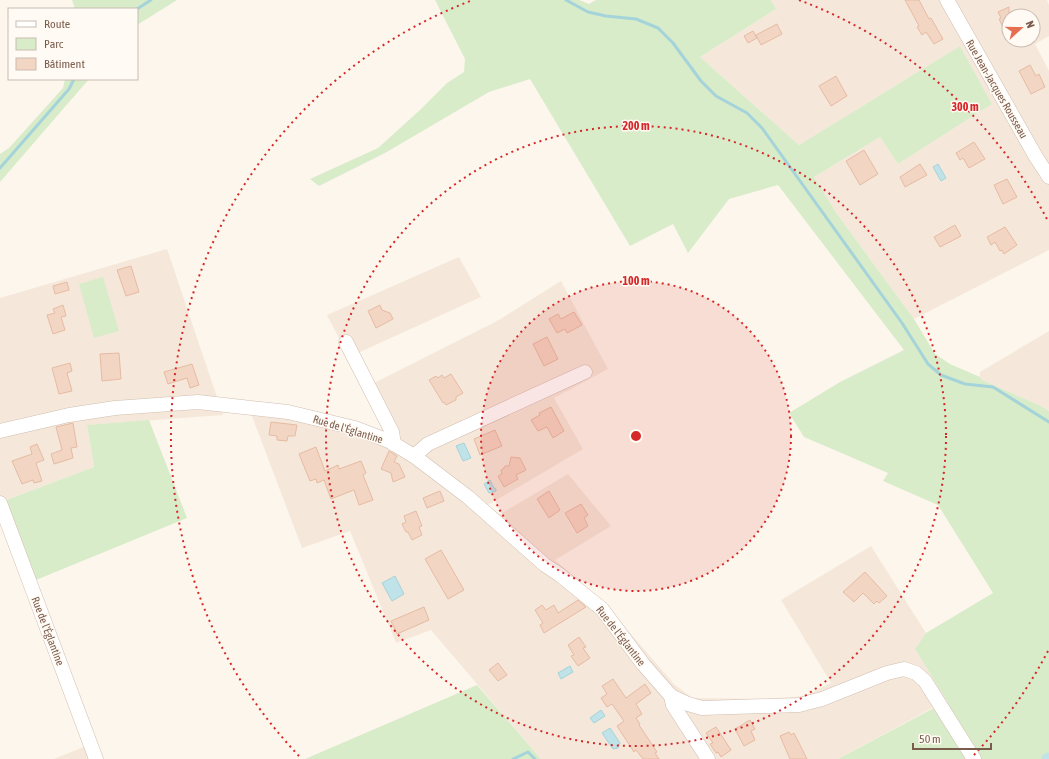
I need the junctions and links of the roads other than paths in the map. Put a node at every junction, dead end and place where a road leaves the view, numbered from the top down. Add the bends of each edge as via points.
1 (947, 0) edge
2 (1049, 177) edge
3 (346, 342) dead end
4 (585, 372) dead end
5 (0, 431) edge
6 (394, 444) junction
7 (414, 456) junction
8 (0, 503) edge
9 (670, 696) junction
10 (96, 759) edge
11 (708, 759) edge
12 (974, 759) edge

1 - 2 street, Rue Jean-Jacques Rousseau
3 - 6 street via 392,432
4 - 7 street via 428,444
5 - 6 street, Rue de l'Églantine via 69,415 115,408 198,402 288,412 355,428
6 - 7 street, Rue de l'Églantine
7 - 9 street, Rue de l'Églantine via 468,497 545,565 602,609
8 - 10 street, Rue de l'Églantine
9 - 11 street, Rue de l'Églantine via 673,705
9 - 12 street, Rue de l'Églantine via 702,708 799,705 904,669 916,673 925,681

